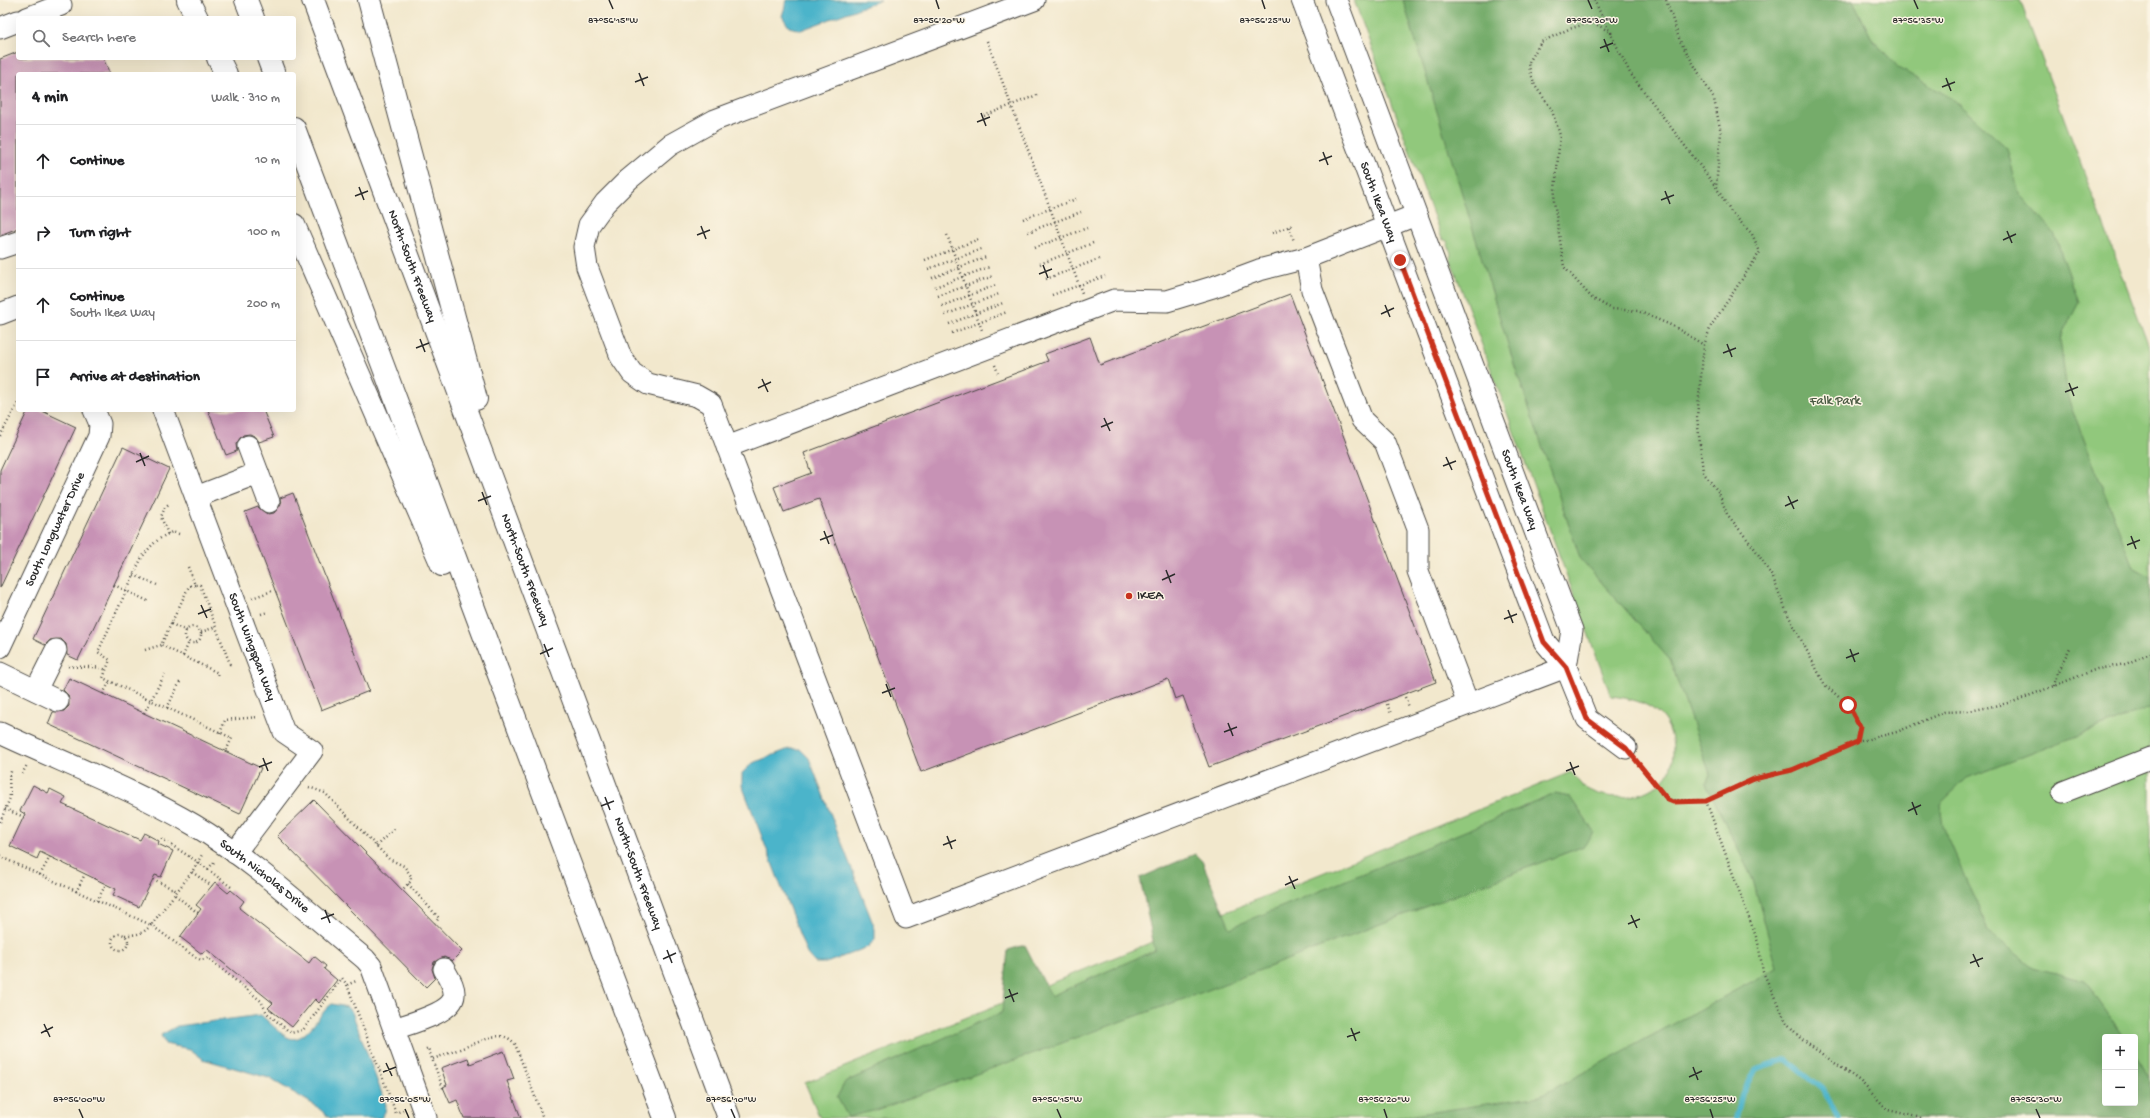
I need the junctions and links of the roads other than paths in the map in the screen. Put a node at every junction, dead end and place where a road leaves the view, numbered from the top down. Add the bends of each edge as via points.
1 (57, 0) edge
2 (188, 0) edge
3 (246, 0) edge
4 (313, 0) edge
5 (369, 0) edge
6 (1034, 0) edge
7 (1302, 0) edge
8 (1336, 0) edge
9 (32, 16) edge
10 (196, 16) edge
11 (252, 16) edge
12 (16, 22) edge
13 (0, 28) edge
14 (219, 60) edge
15 (269, 60) edge
16 (225, 72) edge
17 (273, 72) edge
18 (296, 133) edge
19 (1416, 216) junction
20 (1387, 227) junction
21 (296, 230) edge
22 (16, 243) edge
23 (0, 248) edge
24 (1306, 258) junction
25 (16, 308) edge
26 (0, 314) edge
27 (95, 412) edge
28 (164, 412) edge
29 (248, 446) dead end
30 (727, 447) junction
31 (258, 473) junction
32 (196, 497) junction
33 (269, 502) dead end
34 (512, 533) junction
35 (0, 647) edge
36 (56, 650) dead end
37 (1566, 667) junction
38 (0, 673) edge
39 (36, 690) junction
40 (58, 701) dead end
41 (1468, 704) junction
42 (0, 734) edge
43 (1626, 748) road end
44 (2150, 758) edge
45 (2063, 792) dead end
46 (544, 798) junction
47 (235, 853) junction
48 (444, 969) dead end
49 (394, 1029) junction
50 (426, 1118) edge
51 (665, 1118) edge
52 (729, 1118) edge

1 - 9 street via 61,5
2 - 10 highway
3 - 11 highway
4 - 34 highway, North-South Freeway
5 - 34 highway
6 - 30 street via 715,120 670,145 628,180 605,203 589,225 584,247 587,267 621,357 632,372 648,384 697,396 711,404
7 - 20 street, South Ikea Way
8 - 19 street, South Ikea Way
12 - 13 street
14 - 16 highway
15 - 17 highway
18 - 46 highway
19 - 20 street
19 - 37 street, South Ikea Way via 1572,630
20 - 24 street
20 - 37 street, South Ikea Way via 1544,642
21 - 46 highway
22 - 23 street
24 - 30 street via 1259,270 1167,301 1114,300
24 - 41 street via 1312,290 1362,420 1385,442 1418,529 1418,571
25 - 26 street
27 - 35 street, South Longwater Drive via 100,424 99,436
28 - 32 street, South Wingspan Way
29 - 31 street
30 - 41 street via 906,918
31 - 32 street
31 - 33 street
32 - 47 street, South Wingspan Way via 284,732 312,751
34 - 52 highway, North-South Freeway
36 - 39 street
37 - 41 street
37 - 43 street, South Ikea Way via 1587,719
38 - 39 street
39 - 40 street
42 - 47 street, South Nicholas Drive via 162,808
44 - 45 street
46 - 51 highway
47 - 49 street, South Nicholas Drive via 365,959 371,966
48 - 49 street via 451,982 454,996 450,1004 442,1011
49 - 50 street, South Nicholas Drive

